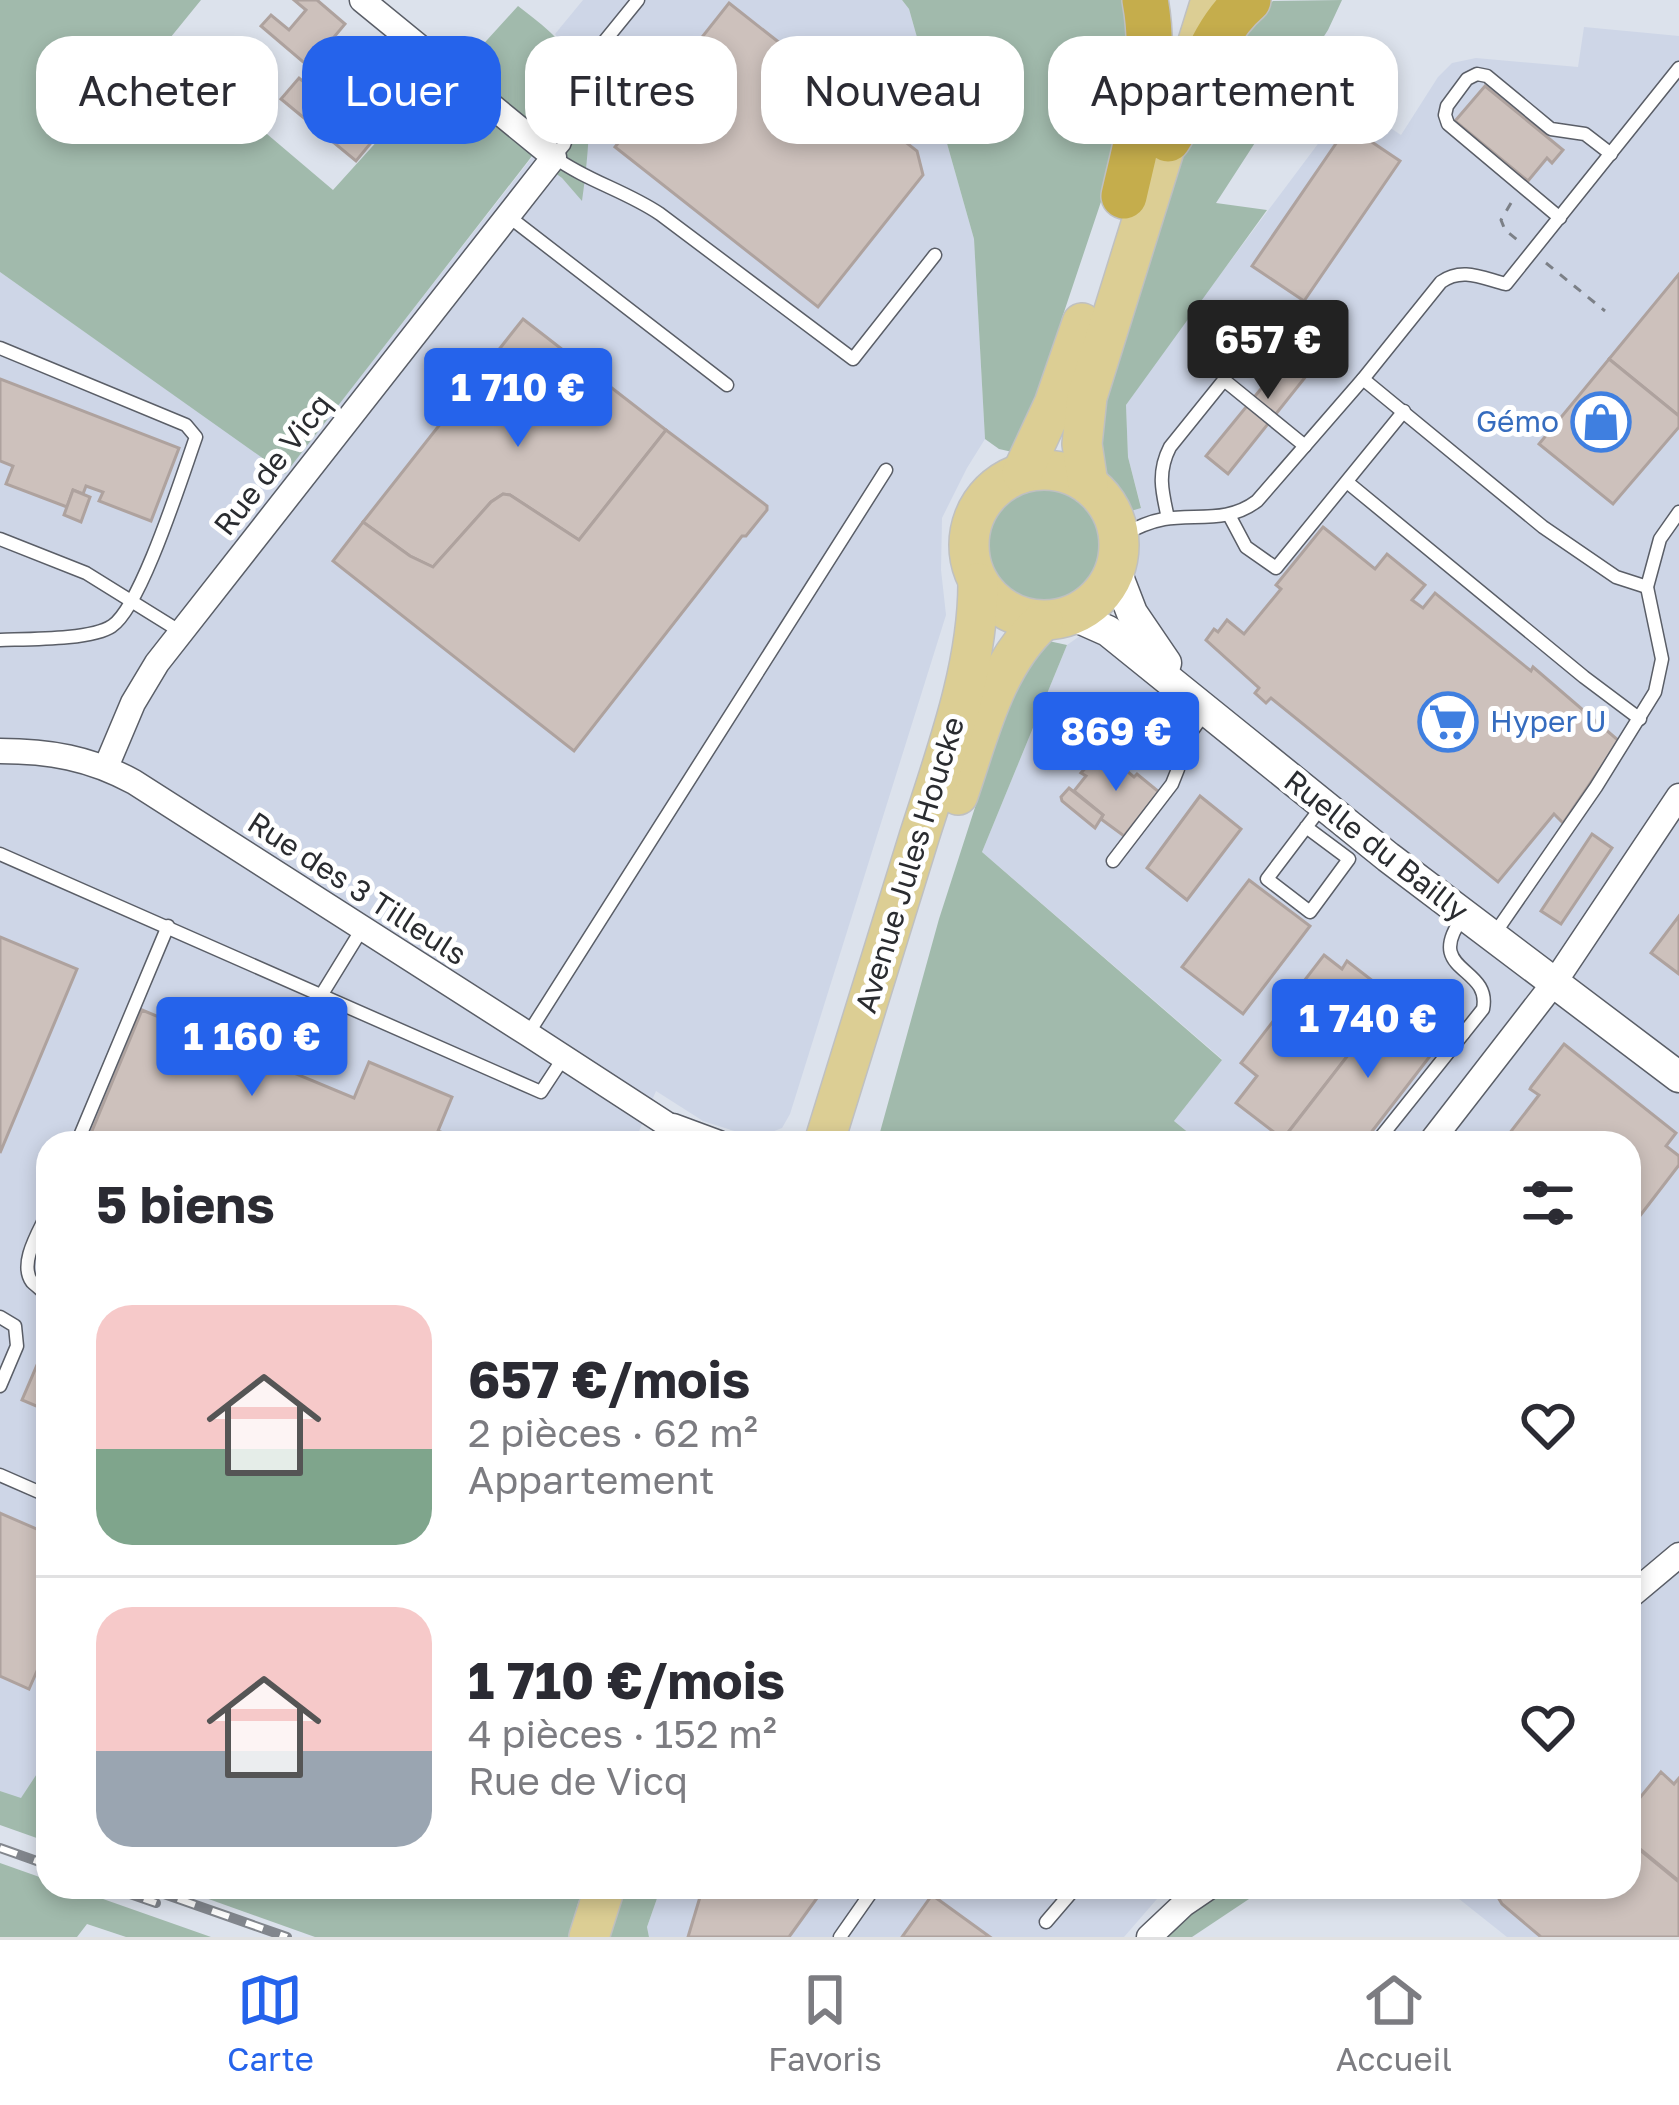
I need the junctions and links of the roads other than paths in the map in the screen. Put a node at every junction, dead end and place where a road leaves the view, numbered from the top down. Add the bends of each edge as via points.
1 (362, 0) edge
2 (638, 0) edge
3 (1145, 0) edge
4 (1190, 0) edge
5 (1211, 0) edge
6 (1247, 0) edge
7 (1200, 36) edge
8 (1216, 36) edge
9 (1679, 68) edge
10 (1166, 144) edge
11 (1611, 154) junction
12 (554, 157) junction
13 (1124, 196) junction
14 (507, 215) junction
15 (1560, 218) junction
16 (935, 255) dead end
17 (0, 349) edge
18 (1363, 379) junction
19 (727, 385) dead end
20 (1404, 411) junction
21 (1305, 446) junction
22 (886, 470) dead end
23 (1022, 473) junction
24 (1347, 482) junction
25 (1088, 484) junction
26 (1679, 512) edge
27 (1229, 515) junction
28 (1168, 518) junction
29 (0, 538) edge
30 (1117, 553) junction
31 (978, 583) junction
32 (1648, 593) junction
33 (134, 603) junction
34 (1058, 618) junction
35 (181, 632) junction
36 (0, 640) edge
37 (1200, 703) junction
38 (1640, 719) junction
39 (0, 752) edge
40 (106, 767) junction
41 (1679, 796) edge
42 (1314, 816) junction
43 (0, 854) edge
44 (1113, 861) dead end
45 (1464, 916) junction
46 (168, 926) junction
47 (362, 928) junction
48 (1492, 937) junction
49 (1554, 982) junction
50 (322, 994) junction
51 (1414, 995) dead end
52 (861, 1023) junction
53 (528, 1034) junction
54 (1463, 1034) junction
55 (564, 1057) junction
56 (1679, 1077) edge
57 (82, 1131) edge
58 (656, 1131) edge
59 (812, 1131) edge
60 (828, 1131) edge
61 (850, 1131) edge
62 (1386, 1131) edge
63 (1439, 1131) edge
64 (36, 1241) edge
65 (36, 1286) edge
66 (0, 1317) edge
67 (0, 1386) edge
68 (0, 1475) edge
69 (36, 1491) edge
70 (1679, 1555) edge
71 (1641, 1587) edge
72 (601, 1899) edge
73 (866, 1899) edge
74 (1066, 1899) edge
75 (1191, 1899) edge
76 (1046, 1922) dead end
77 (589, 1937) edge
78 (840, 1937) edge
79 (1150, 1937) edge

1 - 12 street
2 - 12 lane via 573,80 571,126
3 - 13 highway via 1148,86
4 - 13 main road
5 - 7 main road
6 - 8 highway
9 - 11 lane
10 - 25 main road via 1087,397
11 - 15 lane
11 - 15 lane via 1585,134 1551,129 1484,74 1467,79 1448,106 1448,124
12 - 14 street, Rue de Vicq
12 - 16 lane via 660,214 853,359
13 - 23 main road via 1065,375
14 - 19 lane
14 - 35 street, Rue de Vicq
15 - 18 lane via 1506,284 1468,274 1445,278
17 - 33 lane via 186,425 196,437
18 - 20 lane
18 - 21 lane
20 - 24 lane
20 - 32 lane via 1543,526
21 - 27 lane via 1257,501
21 - 28 lane via 1224,380 1165,458
22 - 53 lane
23 - 25 main road via 1056,471
23 - 31 main road via 992,490 973,518 968,550
24 - 27 lane via 1276,568 1246,547
24 - 38 lane
25 - 30 main road via 1109,507
26 - 32 lane via 1660,539
27 - 28 lane
28 - 30 lane via 1146,524
29 - 33 lane via 86,573
30 - 34 main road via 1102,593
30 - 37 street, Ruelle du Bailly via 1138,625
31 - 34 main road via 1023,618
31 - 52 main road, Avenue Jules Houcke via 963,687
32 - 38 lane via 1661,671
33 - 35 lane
33 - 36 lane via 111,627 86,634
34 - 37 street, Ruelle du Bailly via 1108,631
34 - 61 main road, Avenue Jules Houcke via 1015,651 990,705
35 - 40 street, Rue de Vicq via 139,691
37 - 42 street, Ruelle du Bailly
37 - 44 lane via 1172,784
38 - 48 lane
39 - 40 street, Rue des 3 Tilleuls via 53,753
40 - 47 street, Rue des 3 Tilleuls
41 - 49 street
42 - 42 lane via 1267,879 1310,912 1349,860
42 - 45 street, Ruelle du Bailly
43 - 46 lane
45 - 48 street, Ruelle du Bailly
45 - 54 lane via 1449,950 1483,989 1485,1003
46 - 50 lane
46 - 57 lane
47 - 50 lane
47 - 53 street, Rue des 3 Tilleuls
48 - 49 street, Ruelle du Bailly
49 - 56 street, Ruelle du Bailly
49 - 63 street
50 - 55 lane via 542,1092
51 - 54 lane
52 - 59 street
52 - 60 main road, Avenue Jules Houcke
53 - 55 street, Rue des 3 Tilleuls
54 - 62 lane
55 - 58 street, Rue des 3 Tilleuls
64 - 65 lane via 28,1260
66 - 67 lane via 18,1339
68 - 69 lane
70 - 71 street
72 - 77 main road
73 - 78 lane
74 - 76 lane
75 - 79 street

